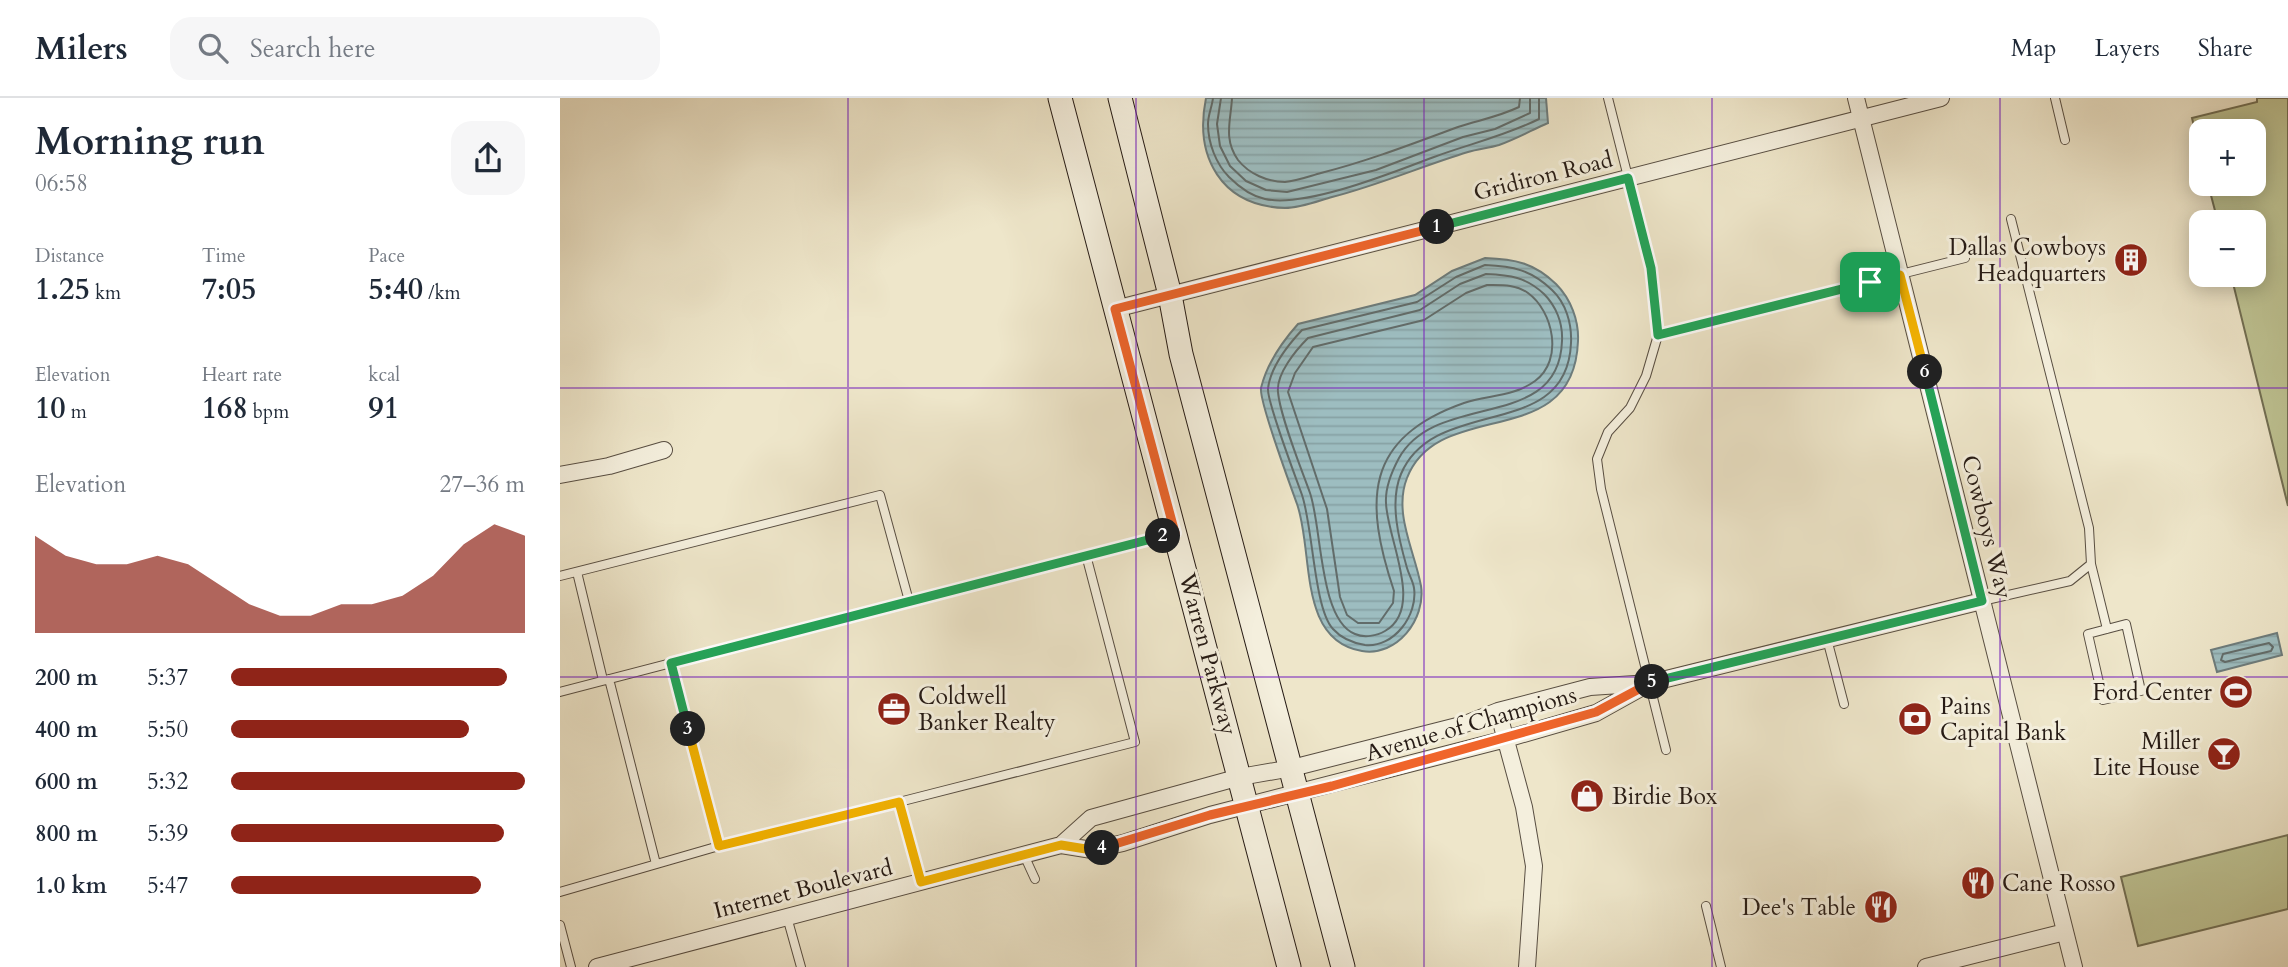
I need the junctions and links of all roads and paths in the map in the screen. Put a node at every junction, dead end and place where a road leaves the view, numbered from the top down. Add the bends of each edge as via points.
1 (1060, 98) edge
2 (1120, 98) edge
3 (1129, 98) edge
4 (1608, 98) edge
5 (1856, 98) edge
6 (1941, 98) edge
7 (2055, 98) edge
8 (1861, 118) junction
9 (2065, 140) dead end
10 (1133, 151) junction
11 (1628, 178) junction
12 (2011, 219) dead end
13 (1965, 258) dead end
14 (1900, 275) junction
15 (1170, 295) junction
16 (1115, 309) junction
17 (1658, 335) junction
18 (664, 450) dead end
19 (560, 475) edge
20 (1175, 533) junction
21 (1086, 555) junction
22 (2091, 564) junction
23 (577, 572) junction
24 (560, 576) edge
25 (909, 601) junction
26 (1982, 601) junction
27 (2107, 629) junction
28 (1827, 639) junction
29 (671, 663) junction
30 (606, 680) junction
31 (1650, 683) junction
32 (560, 692) edge
33 (1844, 704) dead end
34 (1498, 711) junction
35 (1506, 739) junction
36 (1666, 750) dead end
37 (1292, 768) junction
38 (1240, 777) junction
39 (1299, 793) junction
40 (899, 802) junction
41 (1247, 805) junction
42 (1061, 845) junction
43 (719, 846) junction
44 (1024, 855) junction
45 (656, 864) junction
46 (1035, 879) dead end
47 (921, 882) junction
48 (560, 892) edge
49 (1706, 906) dead end
50 (787, 917) junction
51 (560, 926) edge
52 (2065, 932) junction
53 (571, 967) edge
54 (597, 967) edge
55 (801, 967) edge
56 (1289, 967) edge
57 (1343, 967) edge
58 (1527, 967) edge
59 (1721, 967) edge
60 (1926, 967) edge
61 (2074, 967) edge

1 - 16 main road, Warren Parkway
2 - 10 main road
3 - 10 lane
4 - 11 lane
5 - 8 street, Cowboys Way
6 - 8 street, Gridiron Road
7 - 9 lane
8 - 11 street, Gridiron Road
8 - 14 street, Cowboys Way
10 - 15 main road
11 - 15 street, Gridiron Road
11 - 17 lane via 1651,268
12 - 22 lane via 2090,528
13 - 14 lane
14 - 17 lane
14 - 26 street, Cowboys Way
15 - 16 street, Gridiron Road
15 - 37 main road via 1181,354
16 - 20 main road, Warren Parkway
17 - 31 lane via 1641,387 1630,408 1608,432 1597,459
18 - 19 street
20 - 21 lane
20 - 38 main road, Warren Parkway
21 - 25 lane
21 - 40 lane via 1135,742
22 - 26 lane via 2070,581
22 - 27 lane
23 - 24 lane
23 - 25 lane via 880,495
23 - 30 lane
25 - 29 lane
26 - 28 street, Avenue of Champions
26 - 52 street, Cowboys Way
27 - 27 lane via 2126,624 2141,691 2104,700 2088,634
28 - 31 street, Avenue of Champions
28 - 33 lane
29 - 30 lane
29 - 43 lane
30 - 32 lane
30 - 45 lane
31 - 34 street, Avenue of Champions via 1590,687
31 - 35 street, Avenue of Champions via 1596,712
31 - 36 lane
34 - 35 street
34 - 37 street, Avenue of Champions via 1465,724
35 - 39 street, Avenue of Champions
35 - 58 street via 1534,866
37 - 38 street, Internet Boulevard
37 - 39 main road
38 - 41 main road, Warren Parkway
38 - 42 street, Internet Boulevard via 1091,818
39 - 41 street, Internet Boulevard
39 - 57 main road
40 - 43 lane
40 - 47 lane
41 - 42 street, Internet Boulevard via 1124,850
41 - 56 main road, Warren Parkway
42 - 44 street, Internet Boulevard
43 - 45 lane
44 - 46 lane
44 - 47 street, Internet Boulevard
45 - 48 lane
47 - 50 street, Internet Boulevard
49 - 59 lane
50 - 54 street, Internet Boulevard
50 - 55 lane
51 - 53 lane
52 - 60 street
52 - 61 street, Cowboys Way

